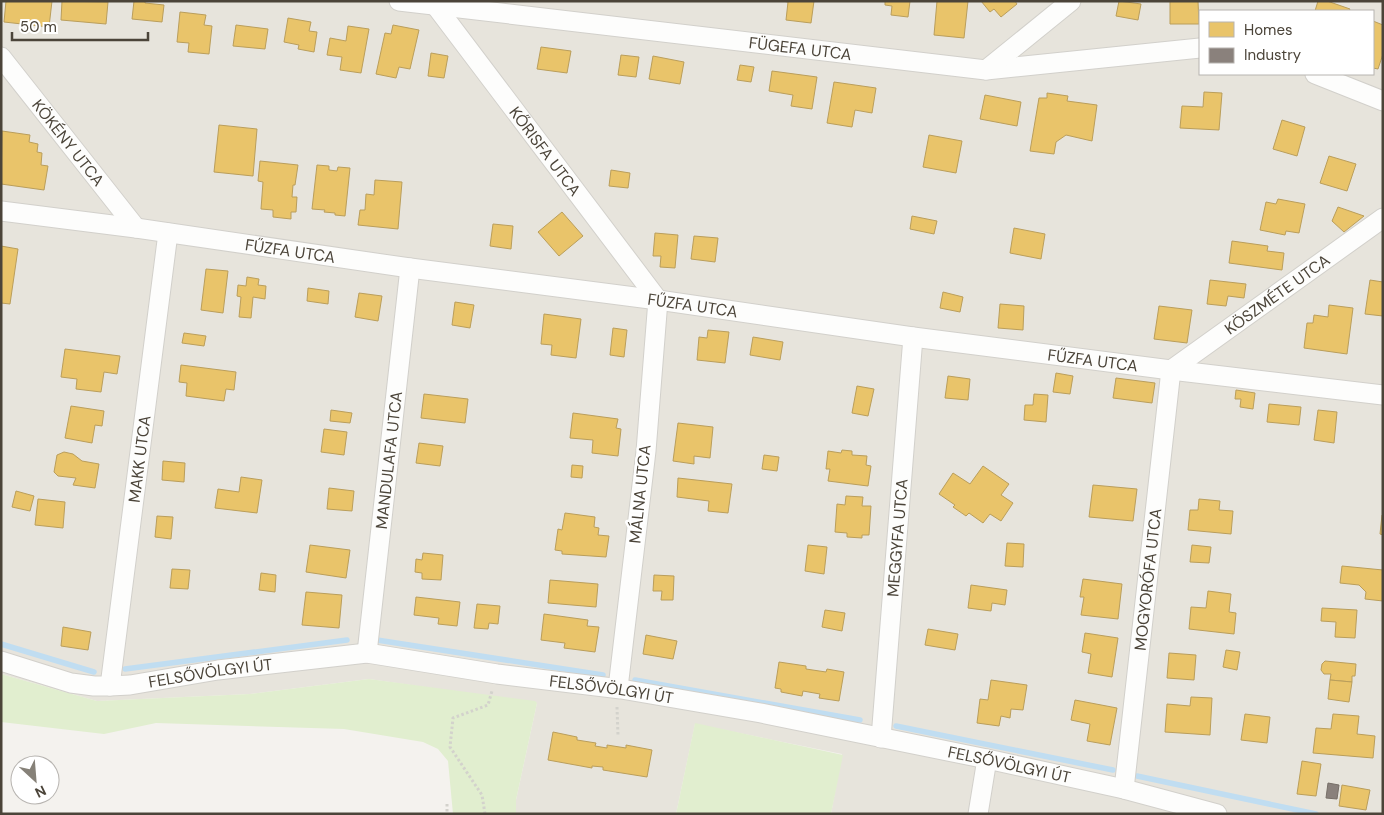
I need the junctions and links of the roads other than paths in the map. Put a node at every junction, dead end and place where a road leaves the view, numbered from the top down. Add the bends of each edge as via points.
1 (399, 1) edge
2 (1071, 1) edge
3 (433, 4) edge
4 (1199, 48) edge
5 (1, 57) edge
6 (986, 70) junction
7 (1318, 75) edge
8 (1383, 101) edge
9 (1, 211) edge
10 (1383, 218) edge
11 (136, 228) junction
12 (168, 233) junction
13 (410, 268) junction
14 (658, 300) junction
15 (913, 337) junction
16 (1171, 370) junction
17 (1383, 394) edge
18 (367, 653) junction
19 (1, 661) edge
20 (110, 686) junction
21 (619, 689) junction
22 (881, 738) junction
23 (987, 759) junction
24 (1124, 789) junction
25 (978, 814) edge
26 (1217, 814) edge

1 - 3 street, FÜGEFA UTCA
2 - 6 street
3 - 6 street, FÜGEFA UTCA
3 - 14 street, KŐRISFA UTCA
4 - 6 street, FÜGEFA UTCA
5 - 11 street, KÖKÉNY UTCA
7 - 8 street
9 - 11 street, FŰZFA UTCA
10 - 16 street, KÖSZMÉTE UTCA
11 - 12 street, FŰZFA UTCA
12 - 13 street, FŰZFA UTCA
12 - 20 street, MAKK UTCA
13 - 14 street, FŰZFA UTCA
13 - 18 street, MANDULAFA UTCA
14 - 15 street, FŰZFA UTCA
14 - 21 street, MÁLNA UTCA via 646,451
15 - 16 street, FŰZFA UTCA
15 - 22 street, MEGGYFA UTCA
16 - 17 street, FŰZFA UTCA
16 - 24 street, MOGYORÓFA UTCA
18 - 20 street, FELSŐVÖLGYI ÚT
18 - 21 street, FELSŐVÖLGYI ÚT
19 - 20 street, FELSŐVÖLGYI ÚT via 71,683
21 - 22 street, FELSŐVÖLGYI ÚT via 761,713
22 - 23 street, FELSŐVÖLGYI ÚT
23 - 24 street, FELSŐVÖLGYI ÚT
23 - 25 street
24 - 26 street, FELSŐVÖLGYI ÚT

